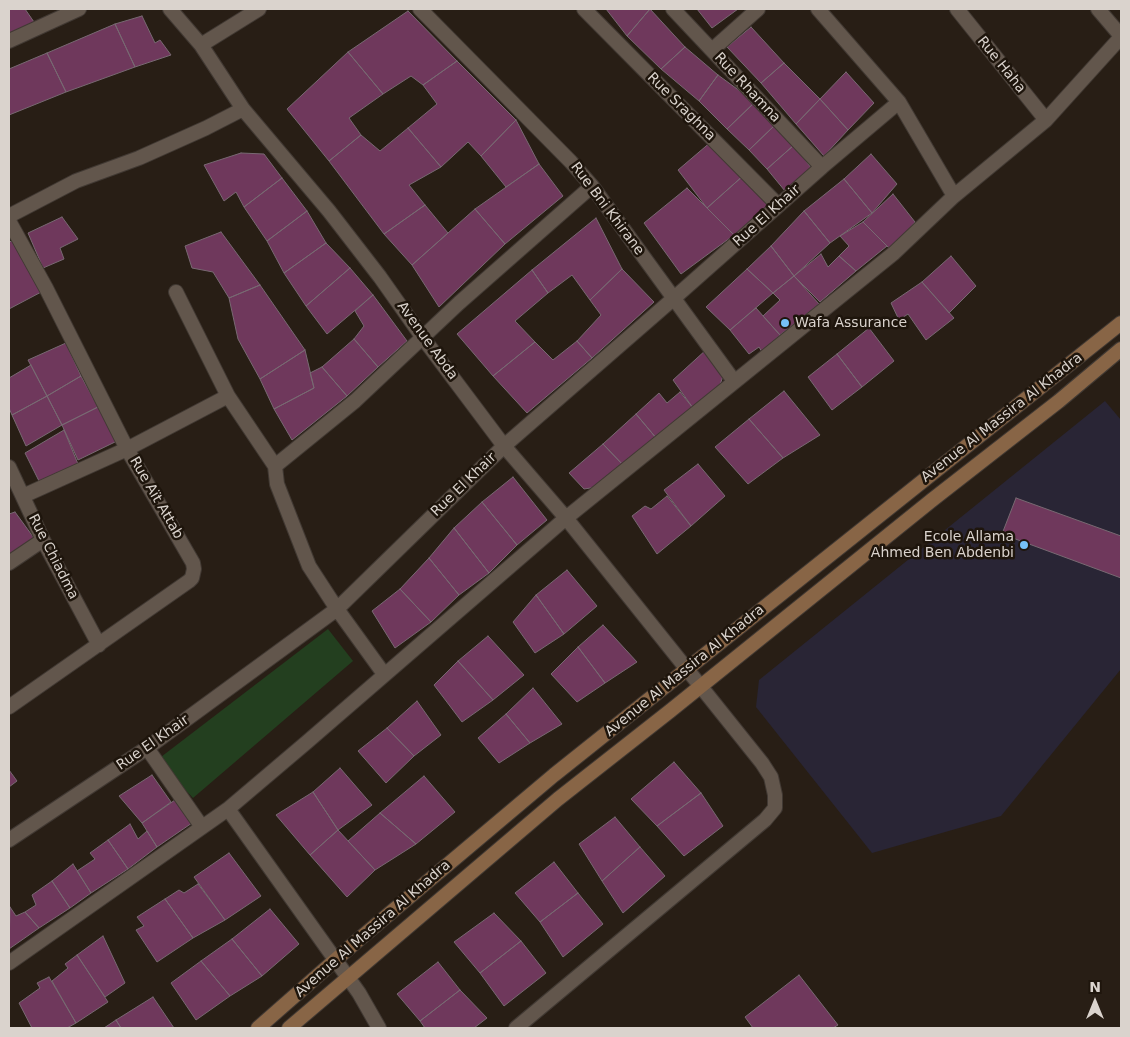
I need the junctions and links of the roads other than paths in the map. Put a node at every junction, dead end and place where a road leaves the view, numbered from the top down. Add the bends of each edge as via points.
1 (79, 9) edge
2 (170, 9) edge
3 (259, 9) edge
4 (420, 9) edge
5 (584, 9) edge
6 (673, 9) edge
7 (758, 9) edge
8 (818, 9) edge
9 (957, 9) edge
10 (1098, 9) edge
11 (58, 12) edge
12 (1121, 36) edge
13 (9, 41) edge
14 (201, 45) junction
15 (712, 50) junction
16 (899, 102) junction
17 (243, 109) junction
18 (1046, 120) junction
19 (822, 167) junction
20 (592, 186) junction
21 (954, 196) junction
22 (778, 205) junction
23 (9, 216) edge
24 (9, 220) edge
25 (176, 292) dead end
26 (673, 299) junction
27 (1121, 323) edge
28 (423, 338) junction
29 (1121, 350) edge
30 (734, 382) junction
31 (228, 396) junction
32 (504, 446) junction
33 (127, 450) junction
34 (275, 466) junction
35 (9, 467) edge
36 (23, 496) junction
37 (566, 518) junction
38 (43, 540) junction
39 (9, 563) edge
40 (337, 609) junction
41 (100, 645) junction
42 (687, 669) junction
43 (384, 674) junction
44 (701, 686) junction
45 (9, 707) edge
46 (147, 748) junction
47 (228, 808) junction
48 (202, 827) junction
49 (9, 840) edge
50 (335, 960) junction
51 (9, 963) edge
52 (348, 978) junction
53 (258, 1028) edge
54 (290, 1028) edge
55 (379, 1028) edge
56 (516, 1028) edge

1 - 11 street
2 - 14 street, Avenue Abda
3 - 14 street
4 - 20 street, Rue Bni Khirane
5 - 22 street, Rue Sraghna
6 - 15 street, Rue Rhamna
7 - 15 street
8 - 16 street
9 - 18 street, Rue Haha
10 - 12 street
11 - 13 street
12 - 18 street
14 - 17 street, Avenue Abda
15 - 19 street, Rue Rhamna
16 - 19 street, Rue El Khair
16 - 21 street
17 - 23 street via 170,144 76,181
17 - 28 street, Avenue Abda via 329,211
18 - 21 street
19 - 22 street, Rue El Khair
20 - 26 street, Rue Bni Khirane
20 - 28 street
21 - 30 street via 894,253
22 - 26 street, Rue El Khair
24 - 33 street, Rue Aït Attab
25 - 31 street
26 - 30 street, Rue Bni Khirane
26 - 32 street, Rue El Khair
27 - 42 main road, Avenue Al Massira Al Khadra
28 - 32 street, Avenue Abda
28 - 34 street via 355,401
29 - 44 main road, Avenue Al Massira Al Khadra
30 - 37 street
31 - 33 street
31 - 34 street
32 - 37 street, Avenue Abda
32 - 40 street, Rue El Khair
33 - 36 street
33 - 41 street, Rue Aït Attab via 194,569 190,581
34 - 40 street via 277,484 304,554 316,579
35 - 36 street, Rue Chiadma
36 - 38 street, Rue Chiadma
37 - 42 street, Avenue Abda
37 - 43 street
38 - 39 street
38 - 41 street, Rue Chiadma
40 - 43 street
40 - 46 street, Rue El Khair
41 - 45 street, Rue Aït Attab
42 - 44 street, Avenue Abda
42 - 50 main road, Avenue Al Massira Al Khadra via 554,775
43 - 47 street
44 - 52 main road, Avenue Al Massira Al Khadra via 558,799
44 - 56 street, Avenue Abda via 762,763 770,777 775,808 731,850
46 - 48 street
46 - 49 street, Rue El Khair
47 - 48 street
47 - 50 street
48 - 51 street
50 - 52 street
50 - 53 main road, Avenue Al Massira Al Khadra
52 - 54 main road, Avenue Al Massira Al Khadra
52 - 55 street

